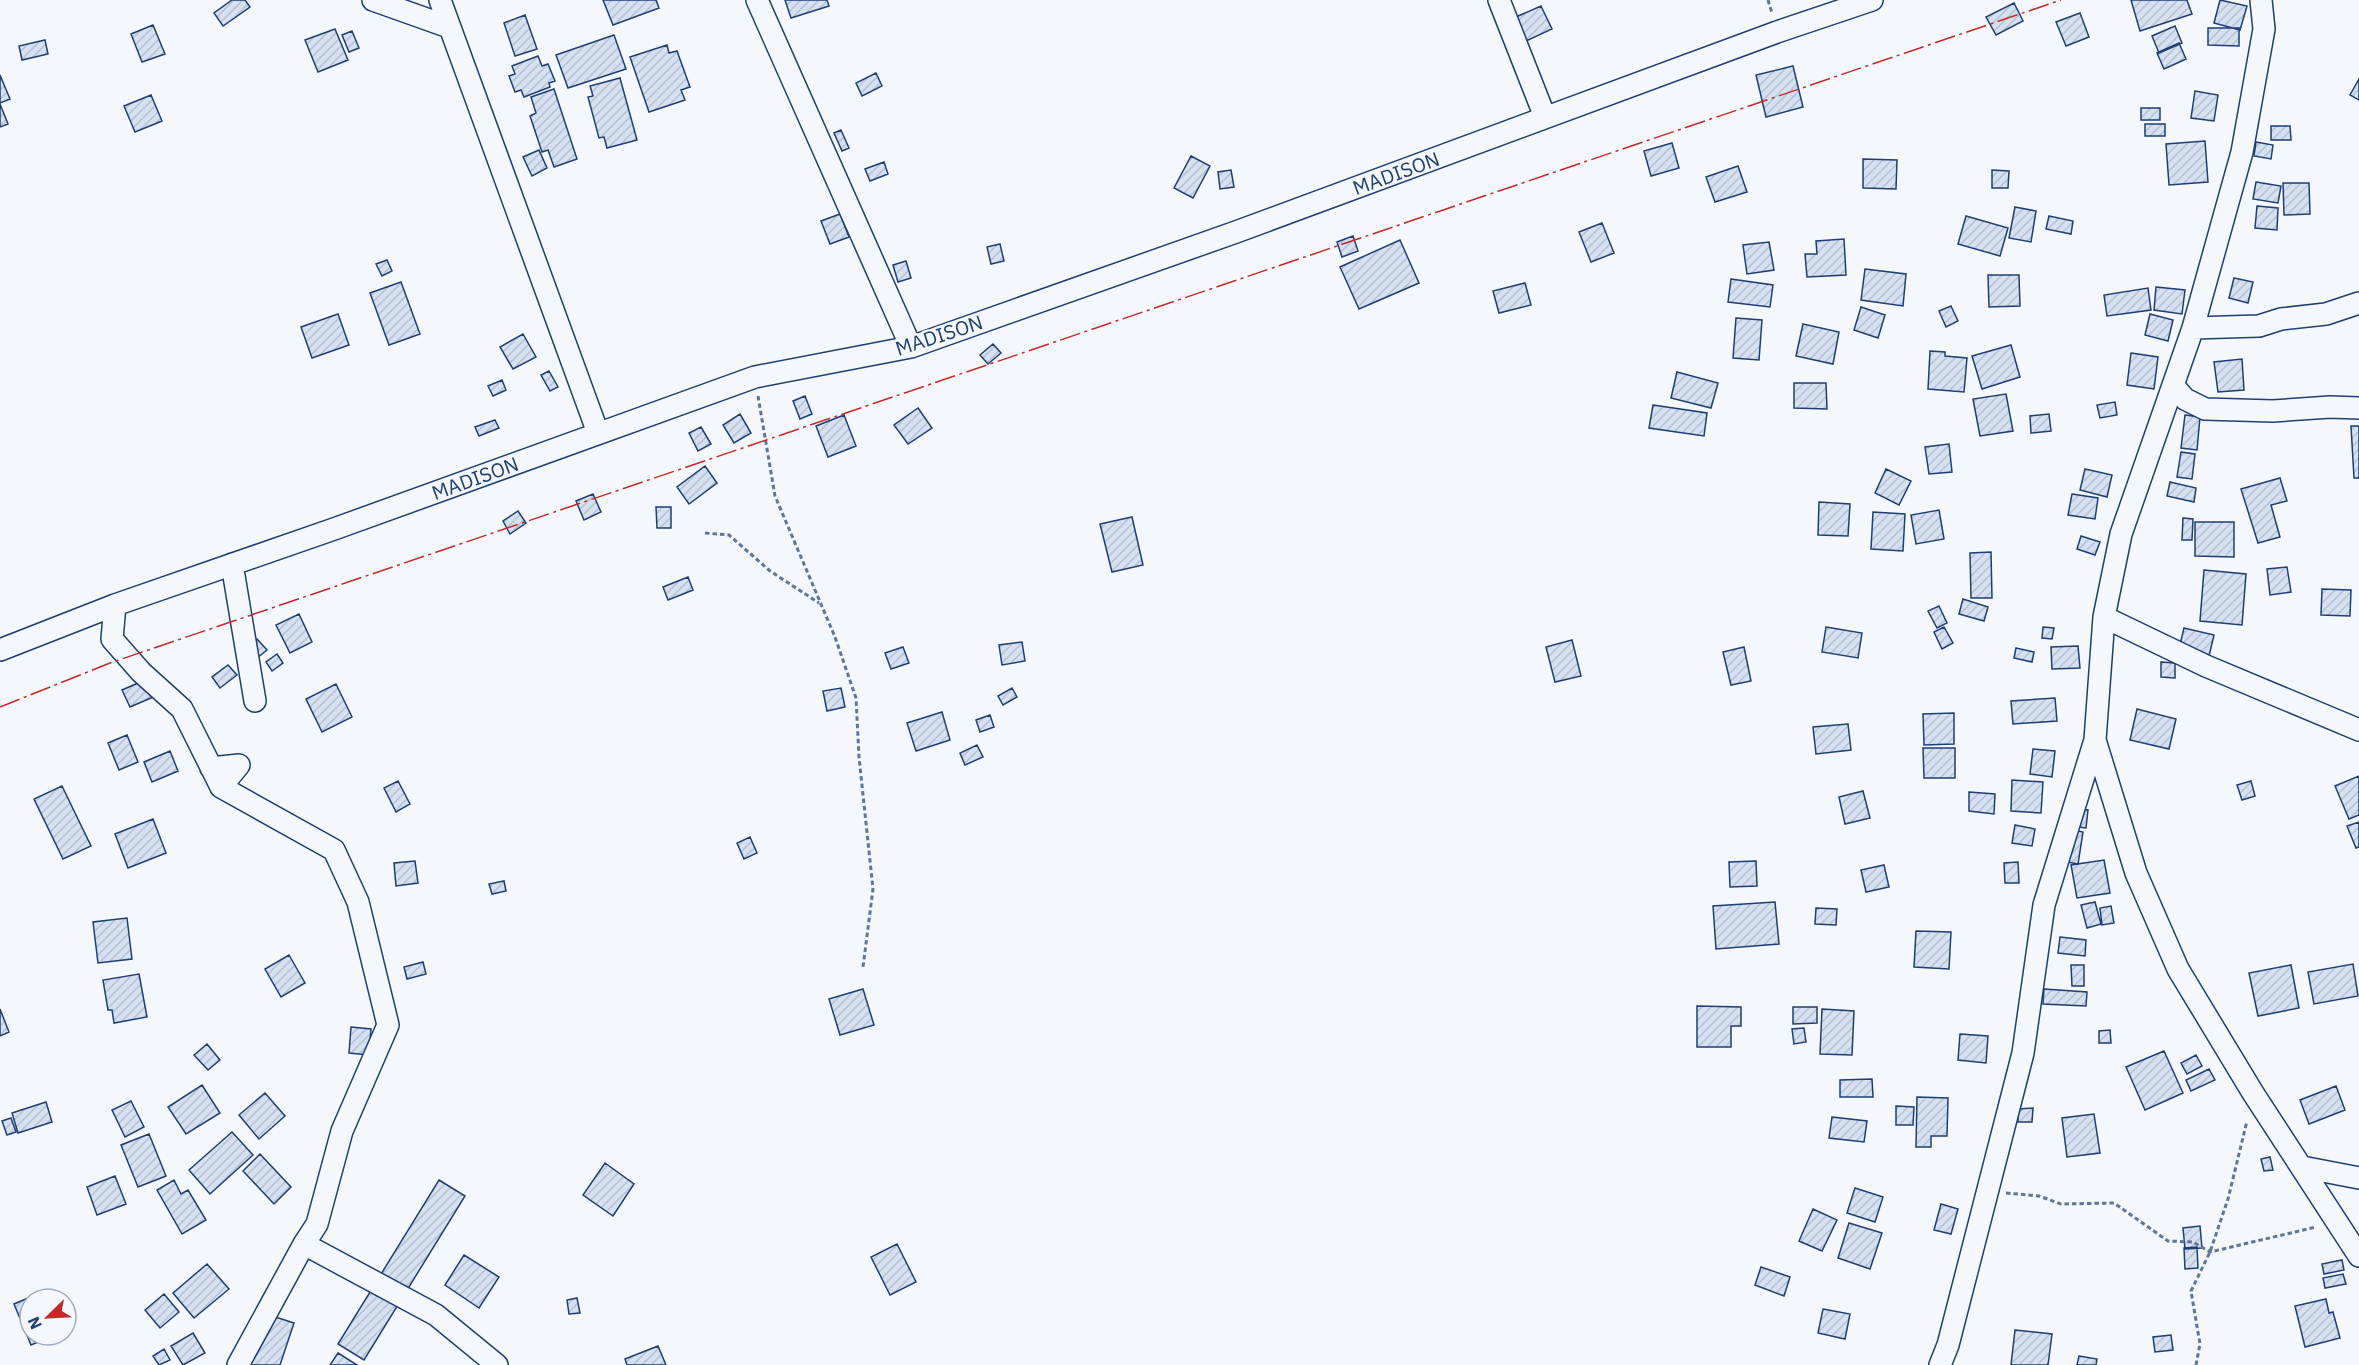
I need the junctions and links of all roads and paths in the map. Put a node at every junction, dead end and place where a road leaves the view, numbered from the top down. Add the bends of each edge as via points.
1 (374, 0) edge
2 (440, 0) edge
3 (757, 0) edge
4 (1499, 0) edge
5 (1872, 0) edge
6 (2261, 0) edge
7 (449, 27) junction
8 (1545, 117) junction
9 (2359, 303) edge
10 (2193, 328) junction
11 (910, 347) junction
12 (755, 377) junction
13 (2173, 385) junction
14 (2359, 408) edge
15 (598, 433) junction
16 (705, 533) dead end
17 (232, 564) junction
18 (821, 604) junction
19 (115, 605) junction
20 (2104, 618) junction
21 (0, 650) edge
22 (255, 701) dead end
23 (2359, 730) edge
24 (2095, 740) junction
25 (863, 967) dead end
26 (2253, 1093) junction
27 (2302, 1167) junction
28 (2359, 1178) edge
29 (1988, 1191) junction
30 (2338, 1222) junction
31 (304, 1244) junction
32 (2211, 1252) junction
33 (2359, 1256) edge
34 (238, 1365) edge
35 (497, 1365) edge
36 (1940, 1365) edge
37 (2196, 1365) edge

1 - 7 street
2 - 7 street
3 - 11 street
4 - 8 street
5 - 8 street, MADISON
6 - 10 street via 2264,29 2242,152
7 - 15 street
8 - 11 street, MADISON
9 - 10 street via 2326,314 2281,319 2259,326
10 - 13 street
11 - 12 street, MADISON
12 - 15 street, MADISON
12 - 18 path via 775,496
13 - 14 street via 2185,399 2205,409
13 - 20 street via 2121,534
15 - 17 street, MADISON
16 - 18 path via 729,535 770,571
17 - 19 street, MADISON
17 - 22 street
18 - 25 path via 855,699 873,889
19 - 21 street, MADISON
19 - 31 street via 112,639 182,709 221,788 334,850 358,902 388,1025 342,1131 316,1224
20 - 23 street
20 - 24 street
24 - 26 street via 2136,873 2178,969
24 - 29 street via 2044,905 2023,1053
26 - 27 street
26 - 32 path
27 - 28 street
27 - 30 street
29 - 32 path via 2040,1196 2061,1204 2114,1203 2168,1241 2193,1242
29 - 36 street
30 - 32 path
30 - 33 street
31 - 34 street
31 - 35 street via 436,1315
32 - 37 path via 2191,1291 2200,1344

